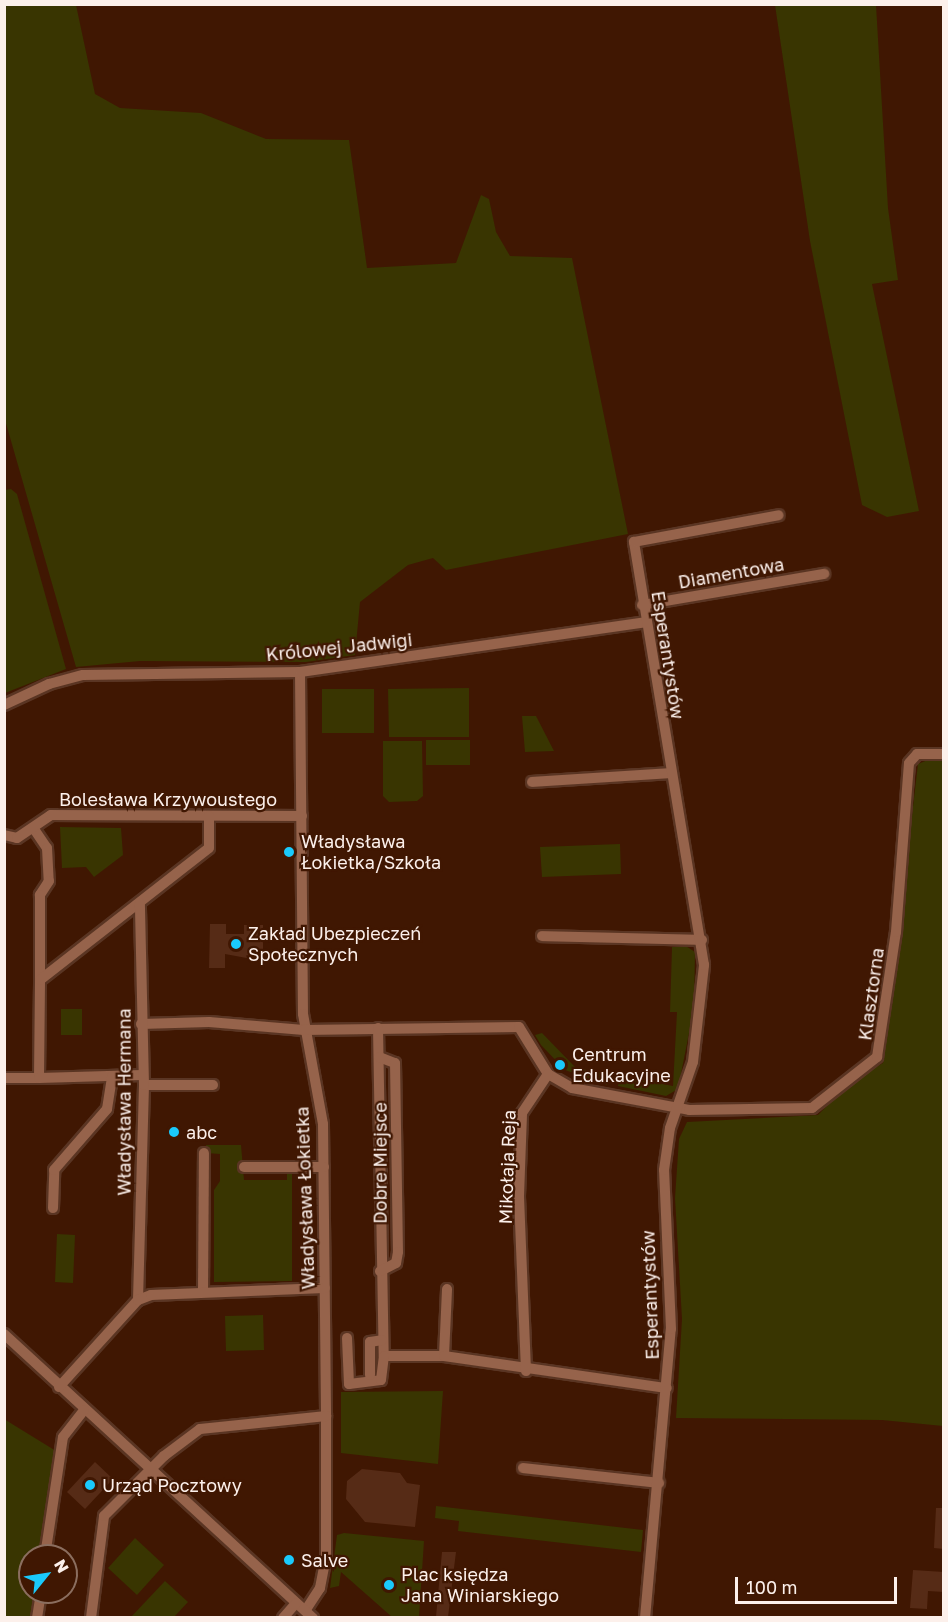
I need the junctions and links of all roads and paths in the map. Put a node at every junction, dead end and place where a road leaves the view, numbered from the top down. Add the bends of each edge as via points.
1 (779, 514) dead end
2 (824, 574) dead end
3 (642, 604) junction
4 (645, 622) junction
5 (300, 672) junction
6 (4, 705) edge
7 (944, 754) edge
8 (671, 774) junction
9 (532, 782) dead end
10 (209, 816) junction
11 (302, 816) junction
12 (34, 829) junction
13 (4, 835) edge
14 (140, 903) junction
15 (542, 936) dead end
16 (702, 940) junction
17 (40, 980) junction
18 (141, 1024) junction
19 (378, 1028) junction
20 (304, 1030) junction
21 (379, 1057) junction
22 (548, 1074) junction
23 (112, 1076) junction
24 (4, 1078) edge
25 (39, 1078) junction
26 (143, 1080) junction
27 (213, 1085) dead end
28 (679, 1108) junction
29 (204, 1153) dead end
30 (244, 1167) dead end
31 (324, 1167) junction
32 (53, 1208) dead end
33 (380, 1271) junction
34 (325, 1288) junction
35 (447, 1289) dead end
36 (204, 1291) junction
37 (138, 1300) junction
38 (4, 1334) edge
39 (346, 1338) dead end
40 (382, 1341) junction
41 (384, 1356) junction
42 (447, 1358) junction
43 (526, 1371) junction
44 (370, 1375) dead end
45 (59, 1387) junction
46 (667, 1388) junction
47 (84, 1410) junction
48 (326, 1416) junction
49 (523, 1468) dead end
50 (148, 1469) junction
51 (659, 1483) junction
52 (47, 1544) edge
53 (305, 1610) edge
54 (91, 1617) edge
55 (283, 1617) edge
56 (645, 1617) edge

1 - 3 street, Esperantystów via 634,542
2 - 3 street, Diamentowa
3 - 4 street, Esperantystów
4 - 5 street, Królowej Jadwigi
4 - 8 street, Esperantystów
5 - 6 street, Królowej Jadwigi via 83,675 49,684
5 - 11 street, Władysława Łokietka
7 - 28 street, Klasztorna via 914,756 909,763 894,954 876,1060 813,1108 717,1112
8 - 9 street
8 - 16 street, Esperantystów
10 - 11 street, Bolesława Krzywoustego
10 - 12 street, Bolesława Krzywoustego via 51,814
10 - 14 street via 209,848
11 - 20 street, Władysława Łokietka
12 - 13 street, Bolesława Krzywoustego via 17,838
12 - 17 street via 47,848 49,881 40,895
14 - 17 street
14 - 18 street, Władysława Hermana
15 - 16 street
16 - 28 street, Esperantystów via 701,1003 687,1090
17 - 25 street
18 - 20 street via 209,1022
18 - 26 street, Władysława Hermana
19 - 20 street
19 - 21 street, Dobre Miejsce
19 - 22 street via 519,1028
20 - 31 street, Władysława Łokietka via 320,1106
21 - 33 street, Dobre Miejsce
21 - 33 street, Dobre Miejsce via 395,1064 398,1252 396,1263
22 - 28 street via 572,1088
22 - 43 street, Mikołaja Reja via 522,1113 519,1196
23 - 25 street
23 - 26 street
23 - 32 street via 106,1109 54,1170
24 - 25 street
26 - 27 street
26 - 37 street, Władysława Hermana
28 - 46 street, Esperantystów via 670,1128 662,1201 671,1329
29 - 36 street
30 - 31 street
31 - 34 street, Władysława Łokietka
33 - 40 street, Dobre Miejsce
34 - 36 street
34 - 48 street, Władysława Łokietka
35 - 42 street
36 - 37 street via 166,1292
37 - 45 street
38 - 45 street
39 - 41 street via 349,1384 381,1380
40 - 41 street, Dobre Miejsce
40 - 44 street via 370,1342
41 - 42 street
42 - 43 street
43 - 46 street
45 - 47 street
46 - 51 street, Esperantystów
47 - 50 street
47 - 52 street via 63,1437
48 - 50 street via 200,1429
48 - 53 street, Władysława Łokietka via 326,1557 320,1588
49 - 51 street
50 - 53 street
50 - 54 street via 104,1516
51 - 56 street, Esperantystów
53 - 55 street, Władysława Łokietka

